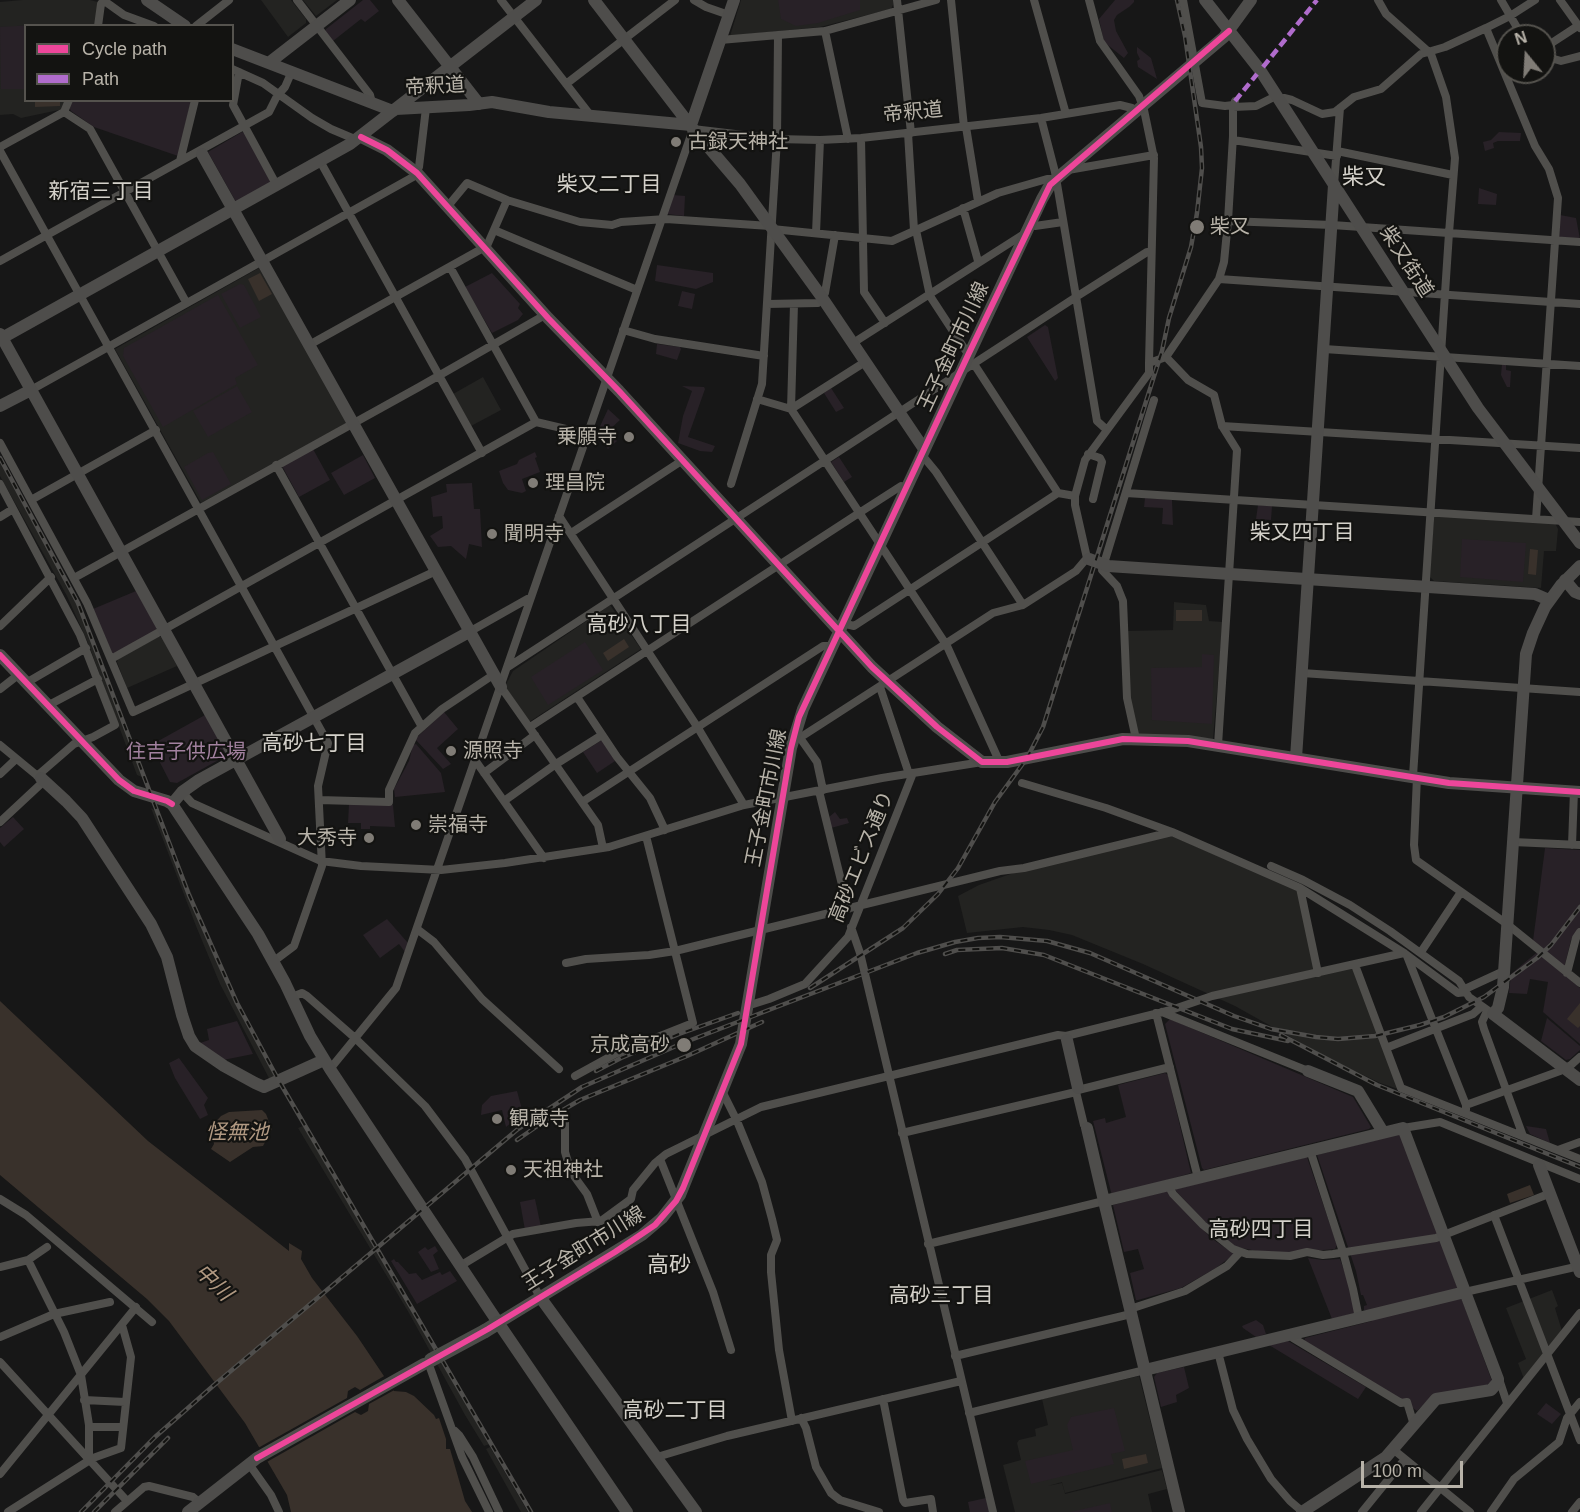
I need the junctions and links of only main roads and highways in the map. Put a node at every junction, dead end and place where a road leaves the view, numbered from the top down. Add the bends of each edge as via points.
1 (498, 1323) road end
2 (428, 1362) road end

1 - 2 main road, 王子金町市川線, bridge

